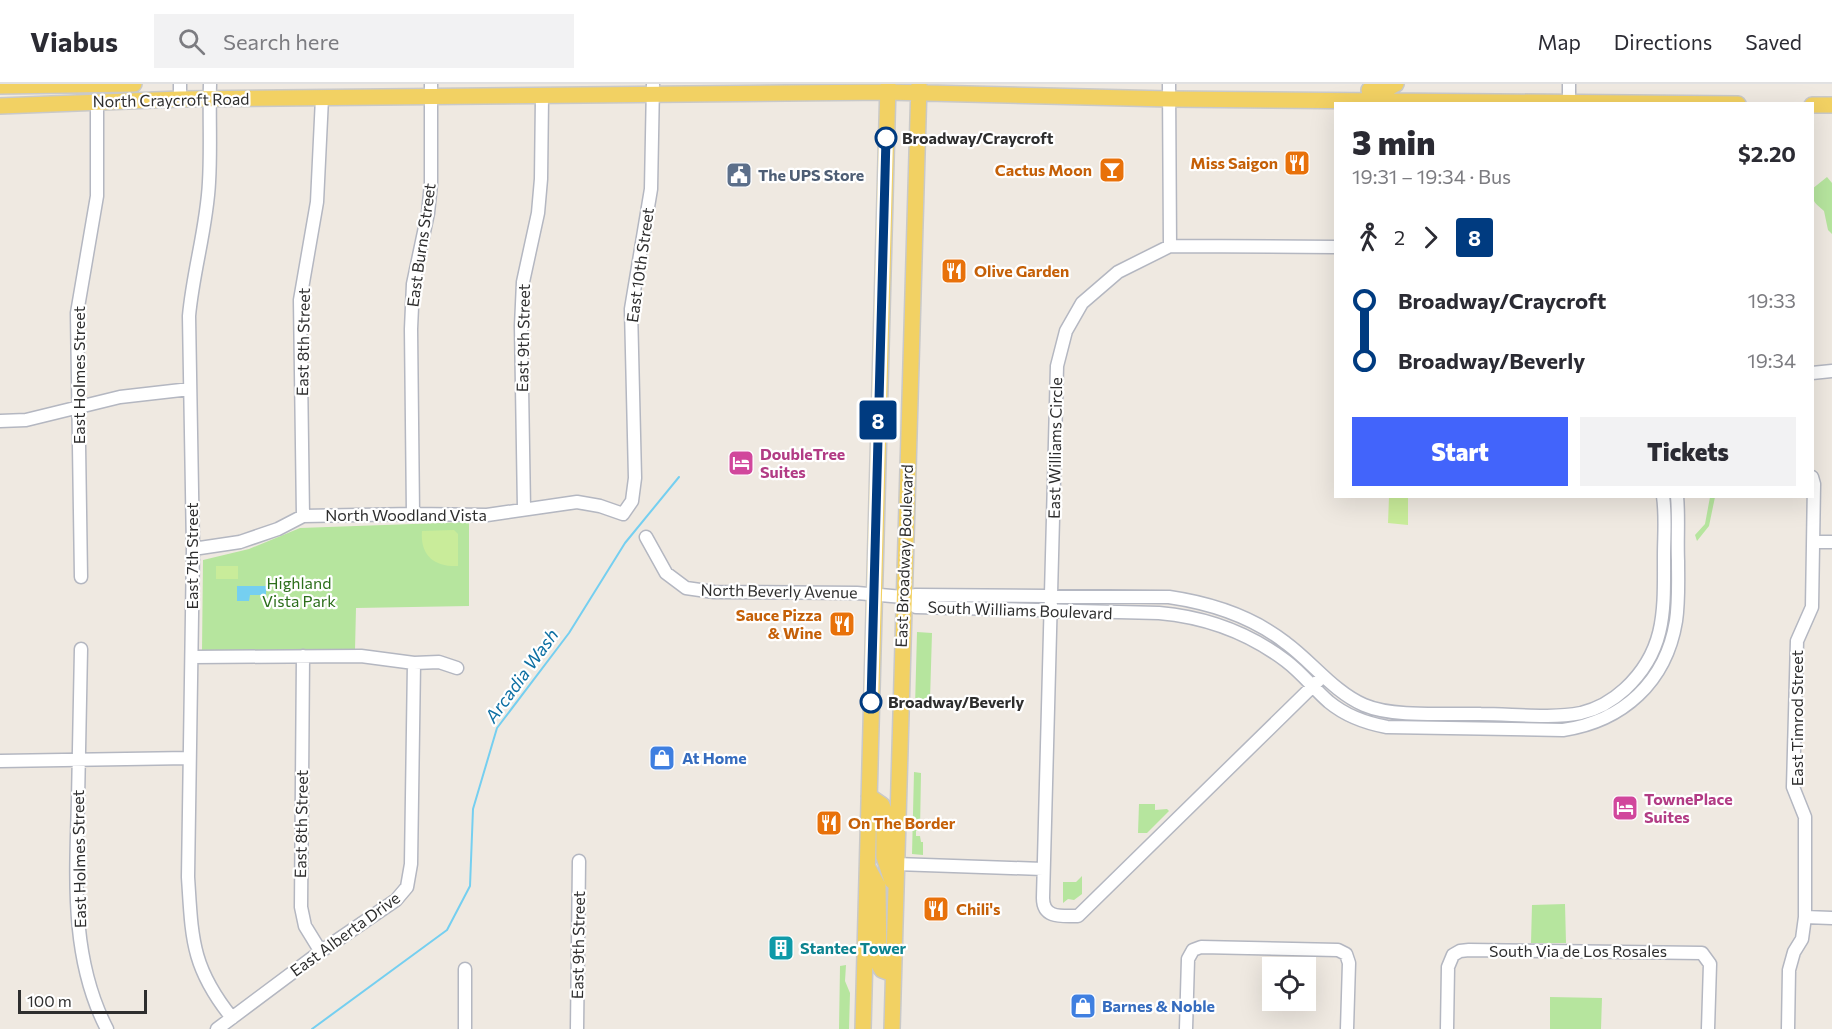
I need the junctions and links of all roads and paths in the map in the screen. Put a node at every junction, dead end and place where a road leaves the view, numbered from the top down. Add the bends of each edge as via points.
1 (134, 84) edge
2 (1396, 84) edge
3 (1569, 84) edge
4 (0, 86) edge
5 (887, 88) edge
6 (653, 89) edge
7 (918, 89) edge
8 (431, 90) edge
9 (447, 90) edge
10 (210, 91) edge
11 (1169, 91) edge
12 (180, 92) edge
13 (542, 97) junction
14 (322, 98) junction
15 (1299, 99) junction
16 (97, 102) junction
17 (1502, 102) edge
18 (1569, 102) edge
19 (1814, 105) edge
20 (1832, 105) edge
21 (0, 106) edge
22 (1170, 246) junction
23 (1334, 247) edge
24 (1832, 371) edge
25 (1814, 372) edge
26 (190, 389) junction
27 (77, 408) junction
28 (0, 421) edge
29 (1663, 498) edge
30 (1677, 498) edge
31 (1814, 498) edge
32 (524, 509) junction
33 (413, 514) junction
34 (623, 514) joint
35 (303, 516) junction
36 (646, 537) dead end
37 (1813, 542) junction
38 (1832, 543) edge
39 (193, 549) junction
40 (81, 577) dead end
41 (873, 594) junction
42 (1052, 596) junction
43 (903, 597) junction
44 (1051, 610) junction
45 (81, 649) dead end
46 (303, 656) junction
47 (192, 657) junction
48 (414, 663) junction
49 (457, 668) dead end
50 (1324, 676) junction
51 (1314, 686) junction
52 (189, 758) junction
53 (78, 759) junction
54 (0, 760) edge
55 (869, 796) junction
56 (579, 861) dead end
57 (896, 864) junction
58 (867, 865) junction
59 (1043, 869) junction
60 (896, 890) junction
61 (1805, 917) junction
62 (1832, 918) edge
63 (321, 952) junction
64 (465, 969) dead end
65 (893, 974) junction
66 (232, 1018) junction
67 (107, 1029) edge
68 (218, 1029) edge
69 (465, 1029) edge
70 (577, 1029) edge
71 (863, 1029) edge
72 (892, 1029) edge
73 (1186, 1029) edge
74 (1347, 1029) edge
75 (1447, 1029) edge
76 (1708, 1029) edge
77 (1788, 1029) edge

1 - 4 main road, North Craycroft Road
2 - 15 main road via 1385,90 1318,91
3 - 18 street
5 - 6 main road, North Craycroft Road
5 - 7 main road, North Craycroft Road
5 - 41 main road, East Broadway Boulevard
6 - 13 main road, North Craycroft Road
6 - 34 street, East 10th Street via 651,189 631,309 635,478 632,501
7 - 11 main road, North Craycroft Road
7 - 43 main road, East Broadway Boulevard
8 - 9 main road, North Craycroft Road
8 - 14 main road, North Craycroft Road
8 - 33 street, East Burns Street via 431,184 413,284 411,318
9 - 13 main road, North Craycroft Road
10 - 12 main road, North Craycroft Road
10 - 14 main road, North Craycroft Road
10 - 26 street, East 7th Street via 210,182 192,283
11 - 15 main road, North Craycroft Road
11 - 22 street
12 - 16 main road, North Craycroft Road
13 - 32 street, East 9th Street via 538,213 523,282 520,326
14 - 35 street, East 8th Street via 317,202 300,300
15 - 17 main road, North Craycroft Road
16 - 21 main road, North Craycroft Road
16 - 27 street, East Holmes Street via 97,196 77,313
19 - 20 main road
22 - 23 street, East Williams Circle
22 - 42 street, East Williams Circle via 1118,272 1082,303 1066,331 1058,366
24 - 25 street
26 - 27 street via 120,397
26 - 39 street, East 7th Street
27 - 28 street via 27,420
27 - 40 street, East Holmes Street
29 - 50 street, South Williams Boulevard via 1664,608 1659,637 1644,670 1603,706 1566,715 1381,711 1359,702
30 - 51 street, South Williams Boulevard via 1678,607 1672,640 1648,684 1606,719 1563,730 1387,727 1352,717
31 - 37 street, East Timrod Street
32 - 33 street, North Woodland Vista via 487,515
32 - 34 street, North Woodland Vista via 576,502
33 - 35 street, North Woodland Vista
35 - 39 street, North Woodland Vista via 240,542
36 - 41 street, North Beverly Avenue via 666,573 686,588 714,592
37 - 38 street
37 - 61 street, East Timrod Street via 1812,607 1797,641 1793,786 1805,816
39 - 47 street, East 7th Street
41 - 43 street, North Beverly Avenue
41 - 55 main road, East Broadway Boulevard
42 - 43 street, South Williams Boulevard
42 - 44 street, East Williams Circle
42 - 50 street, South Williams Boulevard via 1168,597 1222,610 1287,643
43 - 44 street, South Williams Boulevard via 916,607
43 - 57 main road, East Broadway Boulevard
44 - 51 street, South Williams Boulevard via 1167,614 1212,623 1269,648
44 - 59 street, East Williams Circle
45 - 53 street, East Holmes Street
46 - 47 street
46 - 48 street via 361,656
46 - 63 street, East 8th Street via 301,908 305,926
47 - 52 street, East 7th Street
48 - 49 street via 439,662
48 - 63 street, East Alberta Drive via 411,864 407,887 396,900
50 - 51 street, East Williams Circle
51 - 59 street, East Williams Circle via 1078,916 1048,913 1043,903
52 - 53 street
52 - 66 street, East 7th Street via 190,929 202,973
53 - 54 street
53 - 67 street, East Holmes Street via 79,930 87,978
55 - 58 main road, East Broadway Boulevard
55 - 60 main road via 884,810 884,857
56 - 70 street, East 9th Street
57 - 59 street
57 - 60 main road, East Broadway Boulevard
58 - 65 main road via 878,886 879,965
58 - 71 main road, East Broadway Boulevard
60 - 65 main road, East Broadway Boulevard
61 - 62 street
61 - 77 street, East Timrod Street via 1802,939 1789,970
63 - 66 street, East Alberta Drive
64 - 69 street
65 - 72 main road, East Broadway Boulevard
66 - 68 street, East Alberta Drive
73 - 74 street via 1188,959 1193,950 1201,947 1338,950 1346,954
75 - 76 street, South Via de Los Rosales via 1450,951 1469,950 1706,954 1710,963

